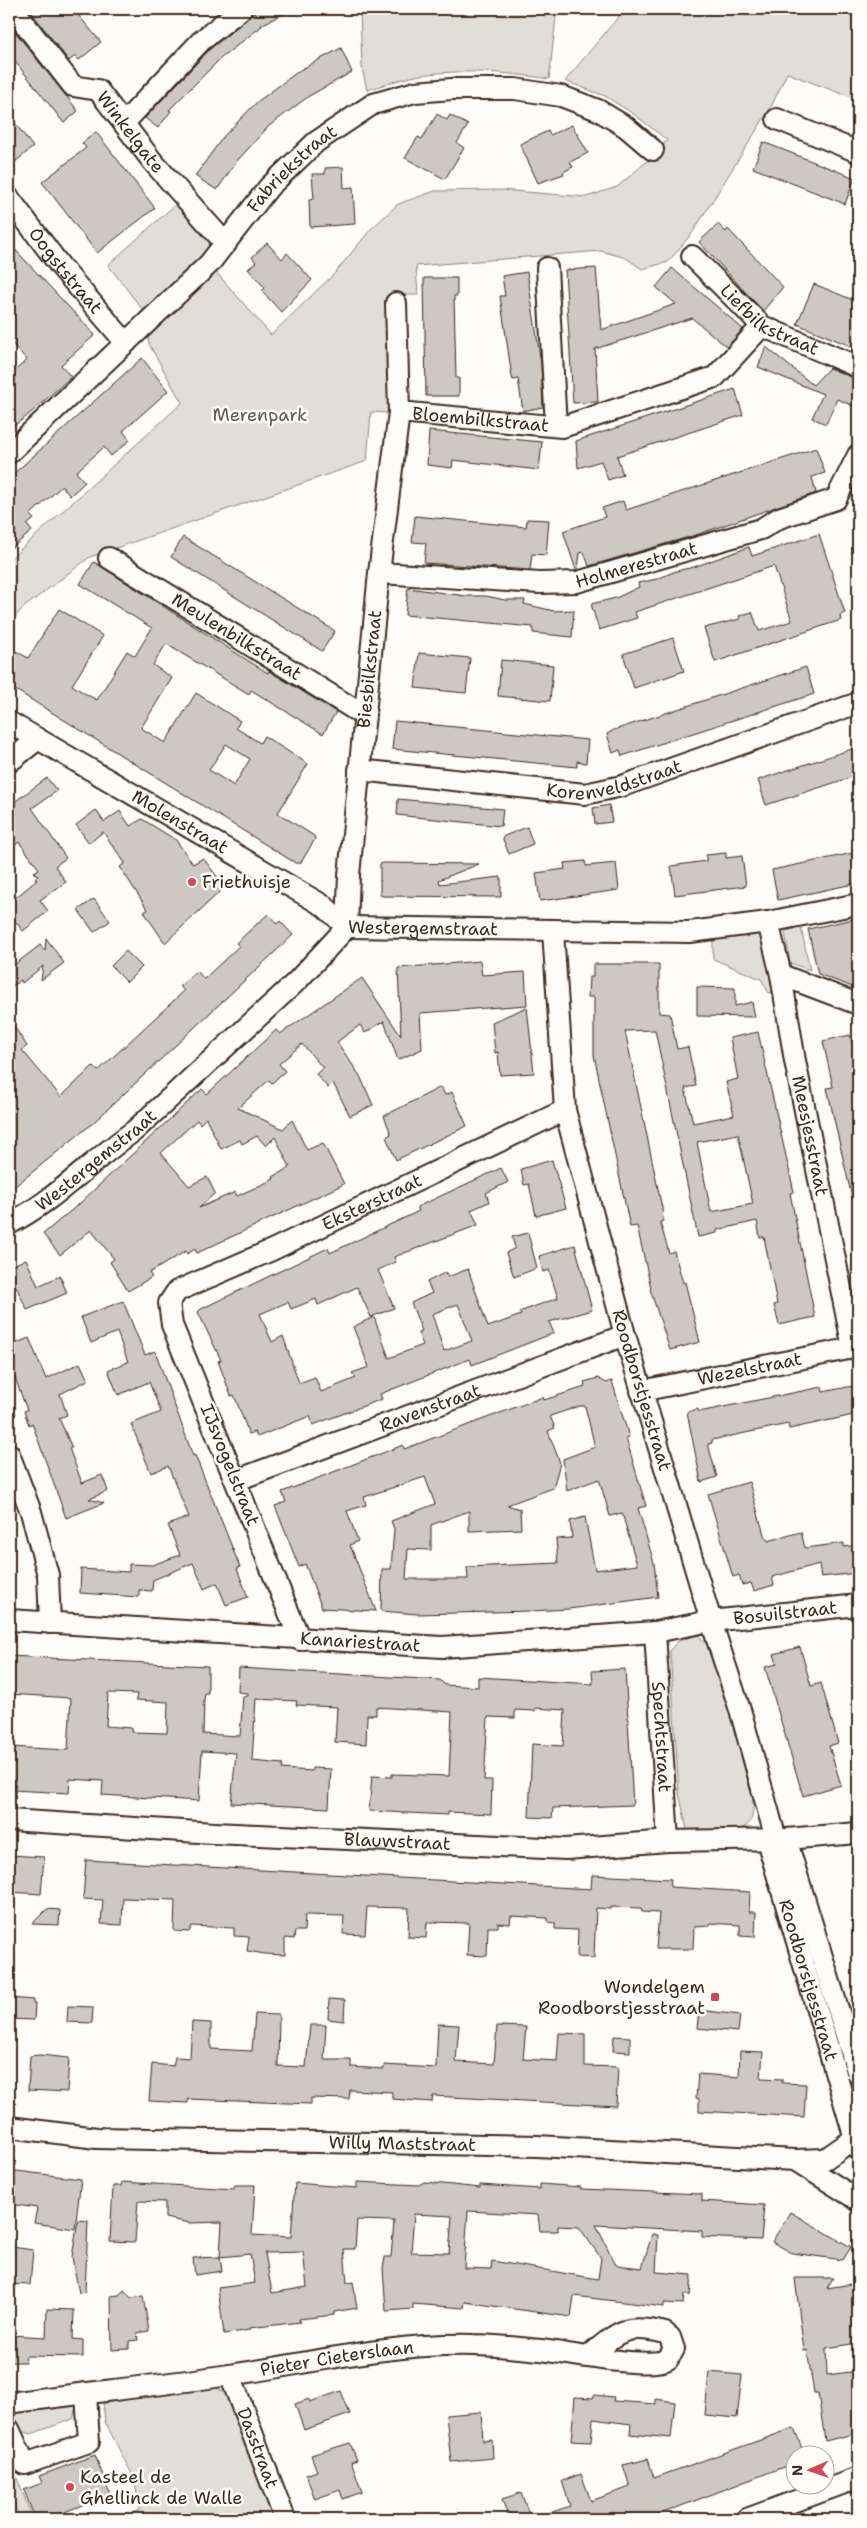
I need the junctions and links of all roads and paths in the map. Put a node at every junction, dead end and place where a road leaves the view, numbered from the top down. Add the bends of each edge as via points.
1 (13, 9) edge
2 (241, 9) edge
3 (777, 119) dead end
4 (124, 123) junction
5 (653, 150) dead end
6 (858, 152) edge
7 (9, 198) edge
8 (226, 244) junction
9 (692, 256) dead end
10 (547, 268) dead end
11 (396, 303) dead end
12 (762, 326) junction
13 (126, 343) junction
14 (858, 367) edge
15 (399, 412) junction
16 (556, 426) junction
17 (9, 453) edge
18 (858, 456) edge
19 (109, 558) dead end
20 (379, 573) junction
21 (858, 703) edge
22 (365, 716) junction
23 (9, 722) edge
24 (38, 739) junction
25 (9, 762) edge
26 (359, 770) junction
27 (858, 904) edge
28 (768, 922) junction
29 (347, 927) junction
30 (553, 931) junction
31 (781, 975) junction
32 (858, 1004) edge
33 (566, 1110) junction
34 (9, 1224) edge
35 (177, 1290) joint
36 (625, 1335) junction
37 (856, 1347) edge
38 (641, 1391) junction
39 (9, 1454) edge
40 (236, 1480) junction
41 (858, 1605) edge
42 (9, 1620) edge
43 (711, 1621) junction
44 (50, 1623) junction
45 (655, 1632) junction
46 (300, 1640) junction
47 (9, 1820) edge
48 (858, 1833) edge
49 (776, 1840) junction
50 (668, 1841) junction
51 (858, 2074) edge
52 (9, 2127) edge
53 (857, 2141) edge
54 (795, 2160) junction
55 (858, 2200) edge
56 (589, 2356) dead end
57 (230, 2375) junction
58 (86, 2393) junction
59 (9, 2403) edge
60 (9, 2429) edge
61 (858, 2478) edge
62 (285, 2519) edge
63 (747, 2519) edge

1 - 4 street, Winkelgate via 73,86 98,90
2 - 4 street via 201,42
3 - 6 street
4 - 8 street, Winkelgate
5 - 8 street, Fabriekstraat via 598,110 561,96 515,89 414,92 373,104 316,142 269,187
7 - 13 street, Oogststraat via 60,267
8 - 13 street, Fabriekstraat
9 - 12 street, Liefbilkstraat
10 - 16 street
11 - 15 street, Bloembilkstraat
12 - 14 street, Liefbilkstraat
12 - 16 street, Bloembilkstraat via 716,378 562,427
13 - 17 street, Fabriekstraat
15 - 16 street, Bloembilkstraat
15 - 20 street, Biesbilkstraat
18 - 20 street, Holmerestraat via 836,499 779,518 761,529 577,582
19 - 22 street, Meulenbilkstraat
20 - 22 street, Biesbilkstraat
21 - 26 street, Korenveldstraat via 622,786 585,794
22 - 26 street, Biesbilkstraat
23 - 24 street, Molenstraat
24 - 25 street
24 - 29 street, Molenstraat via 324,906
26 - 29 street, Biesbilkstraat
27 - 28 street, Westergemstraat
28 - 30 street, Westergemstraat via 690,932
28 - 31 street, Meesjesstraat
29 - 30 street, Westergemstraat
29 - 34 street, Westergemstraat via 298,981 134,1130 106,1150 57,1194
30 - 33 street, Roodborstjesstraat
31 - 32 street
31 - 37 street, Meesjesstraat via 795,1061
33 - 35 street, Eksterstraat via 272,1250
33 - 36 street, Roodborstjesstraat
35 - 40 street, IJsvogelstraat via 169,1303 172,1325
36 - 38 street, Roodborstjesstraat
36 - 40 street, Ravenstraat
37 - 38 street, Wezelstraat
38 - 43 street, Roodborstjesstraat
39 - 44 street via 31,1512 48,1575
40 - 46 street, IJsvogelstraat
41 - 43 street, Bosuilstraat
42 - 44 street, Kanariestraat
43 - 45 street, Kanariestraat
43 - 49 street, Roodborstjesstraat via 746,1729
44 - 46 street, Kanariestraat
45 - 46 street, Kanariestraat via 442,1647
45 - 50 street, Spechtstraat
47 - 50 street, Blauwstraat via 214,1834 566,1849
48 - 49 street, Blauwstraat
49 - 50 street, Blauwstraat
49 - 51 street, Roodborstjesstraat
49 - 53 street, Roodborstjesstraat
52 - 54 street, Willy Maststraat via 97,2138 537,2146
53 - 54 street, Willy Maststraat via 825,2159
54 - 55 street, Willy Maststraat
56 - 57 street, Pieter Cieterslaan via 474,2345 401,2347
57 - 58 street, Pieter Cieterslaan
57 - 62 street, Dasstraat
58 - 59 street, Pieter Cieterslaan
58 - 60 street via 89,2442 25,2464
61 - 63 street

